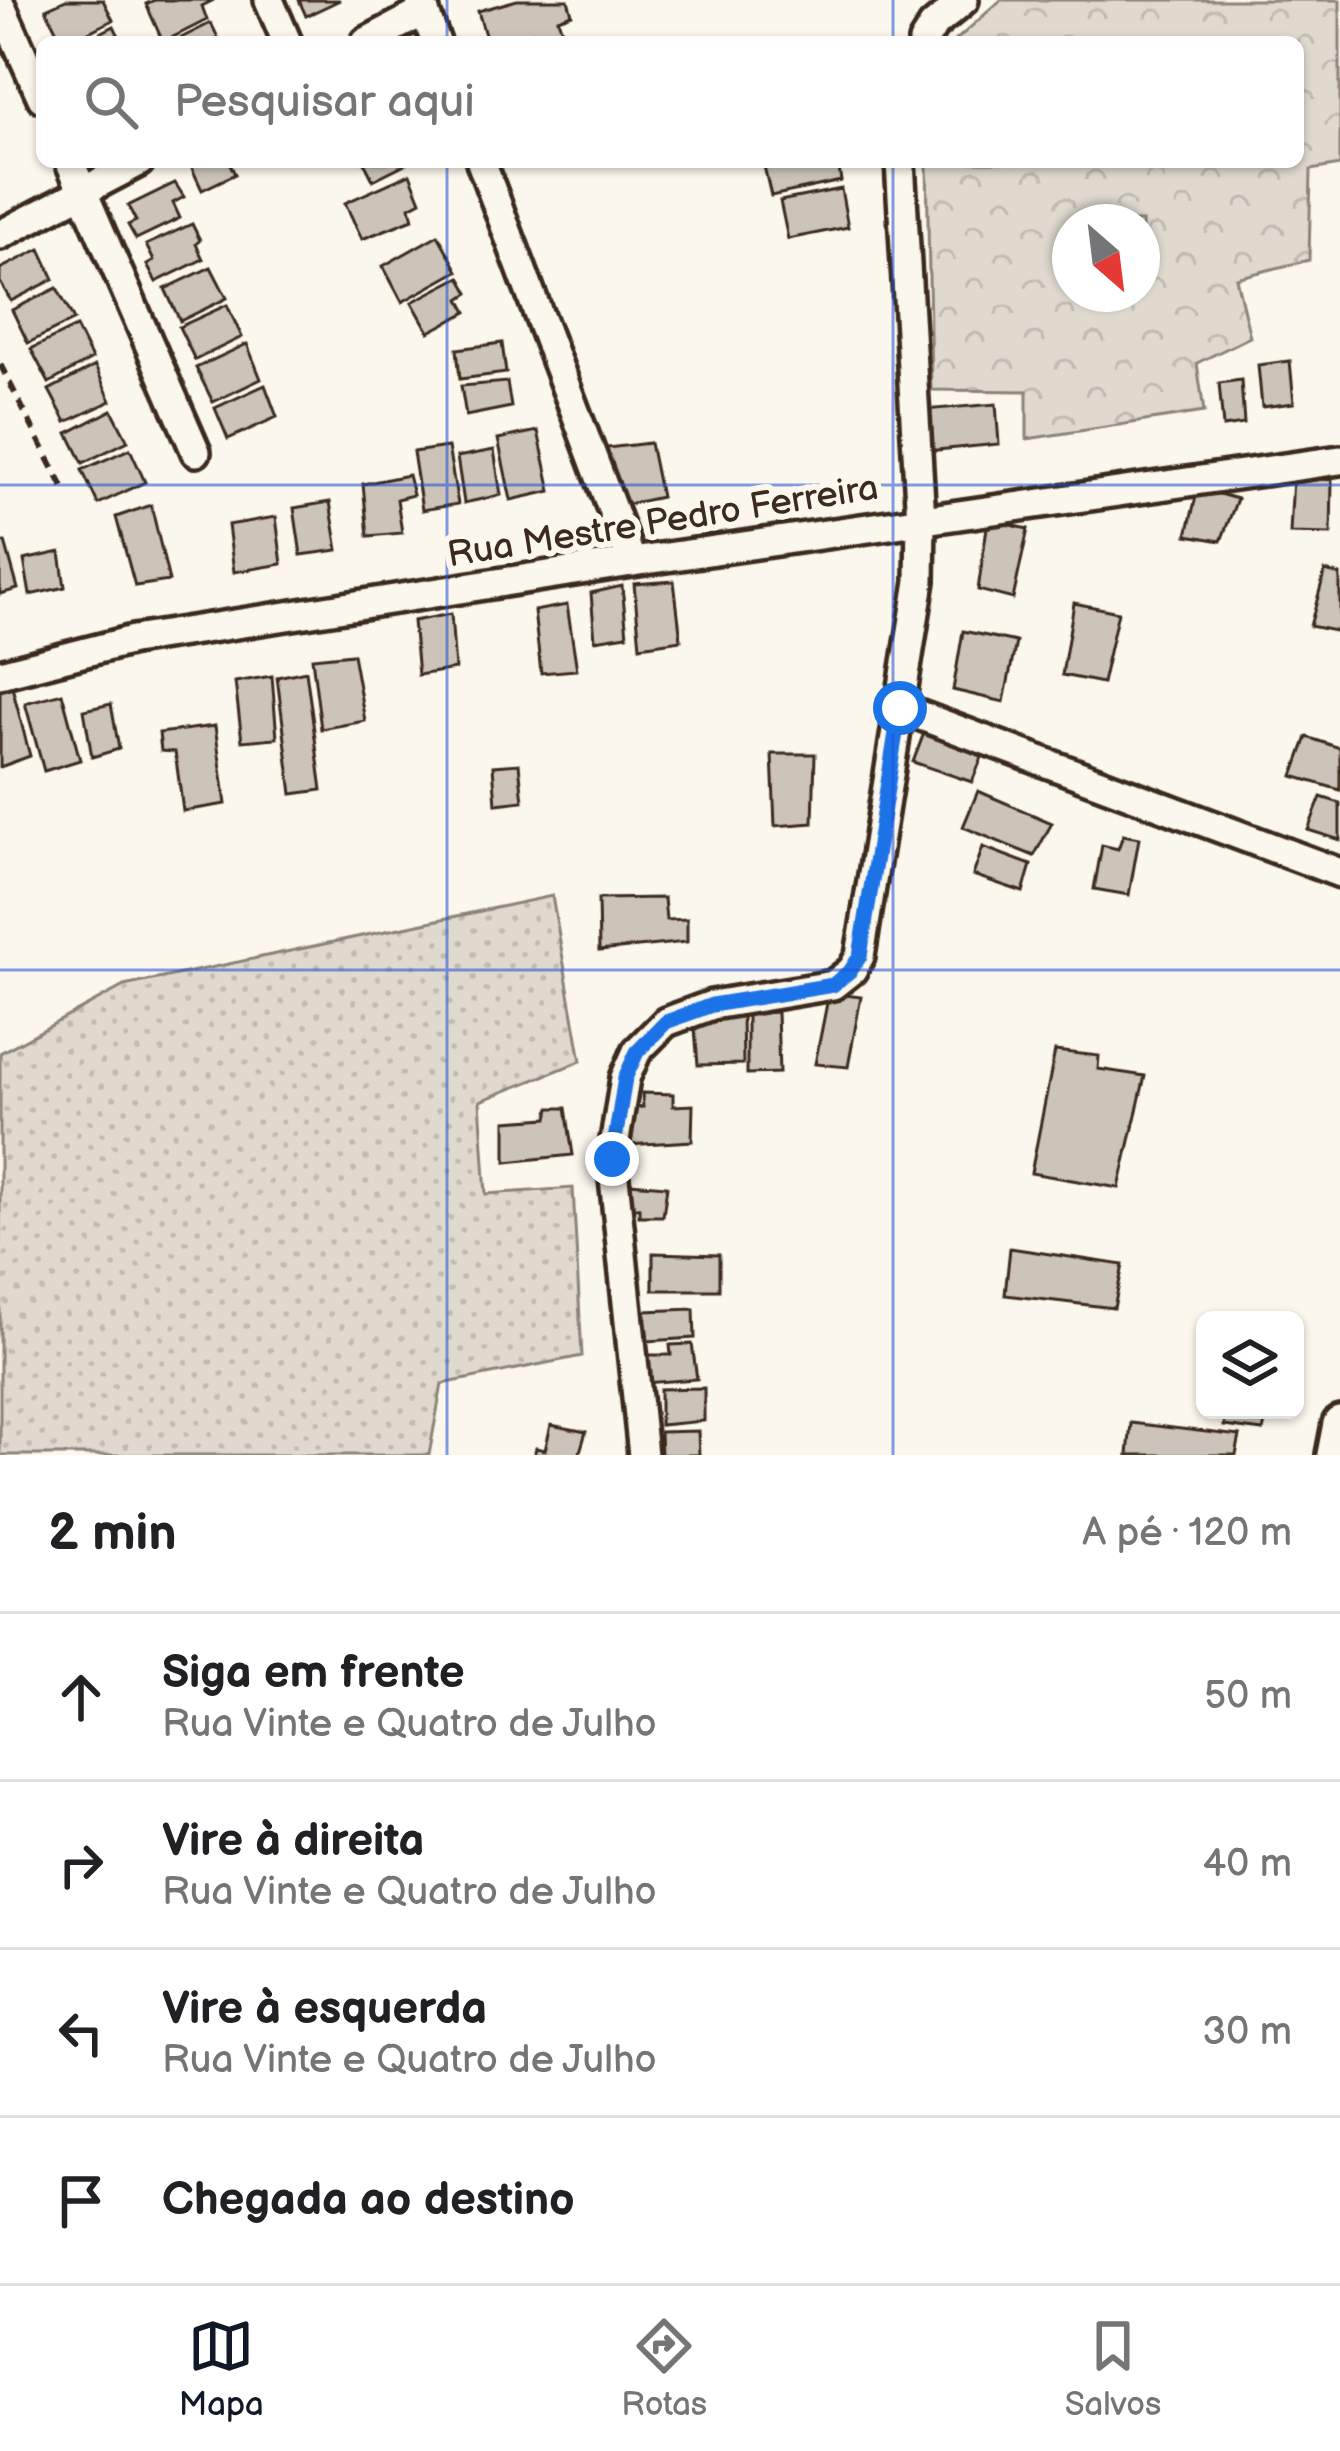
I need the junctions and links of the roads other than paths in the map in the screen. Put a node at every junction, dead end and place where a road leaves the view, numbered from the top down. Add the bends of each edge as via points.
1 (268, 0) edge
2 (964, 0) edge
3 (0, 4) edge
4 (422, 6) edge
5 (284, 36) edge
6 (376, 36) edge
7 (434, 36) edge
8 (927, 36) edge
9 (36, 85) edge
10 (73, 168) edge
11 (127, 168) edge
12 (484, 168) edge
13 (900, 168) edge
14 (83, 191) junction
15 (0, 235) edge
16 (196, 452) dead end
17 (1340, 460) edge
18 (921, 520) junction
19 (632, 562) junction
20 (0, 674) edge
21 (900, 708) junction
22 (1340, 873) edge
23 (1340, 1424) edge
24 (643, 1455) edge
25 (1334, 1455) edge

1 - 5 street
2 - 8 street
3 - 9 street
4 - 6 street
4 - 7 street
10 - 14 street
11 - 14 street
12 - 19 street
13 - 18 street
14 - 15 street
14 - 16 street
17 - 18 street, Rua Mestre Pedro Ferreira
18 - 19 street, Rua Mestre Pedro Ferreira
18 - 21 street
19 - 20 street, Rua Mestre Pedro Ferreira via 134,640
21 - 22 street
21 - 24 street via 860,956 851,970 833,985 712,1005 666,1022 625,1078 612,1159
23 - 25 street

